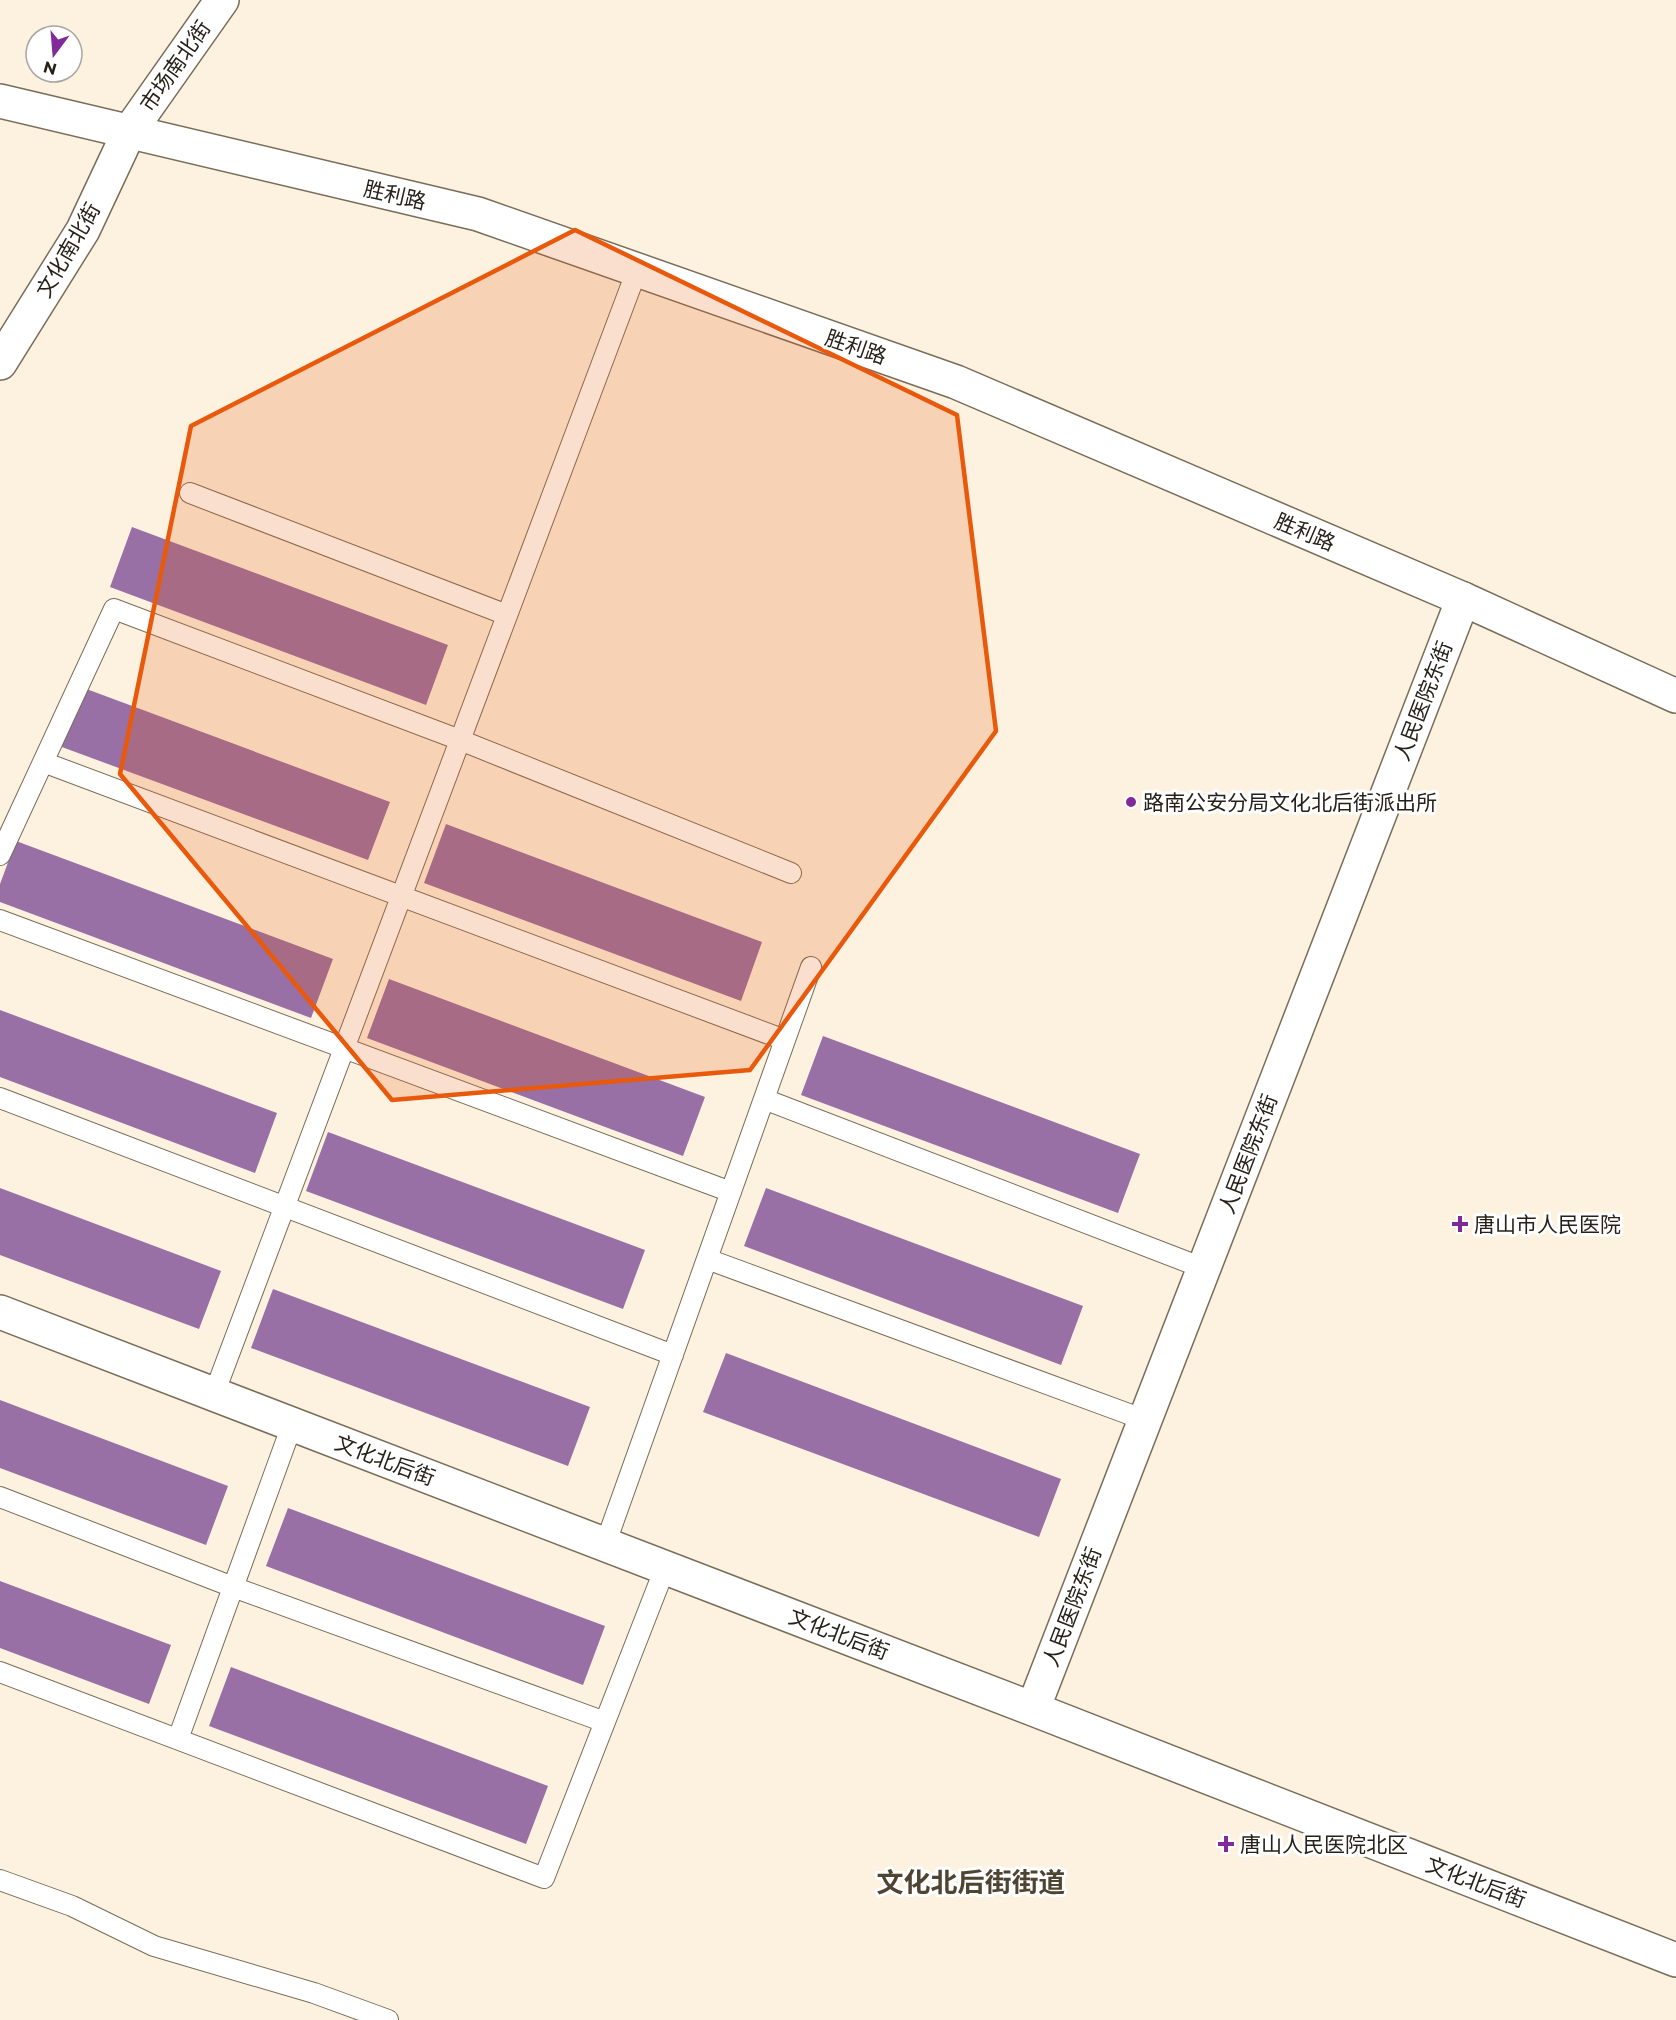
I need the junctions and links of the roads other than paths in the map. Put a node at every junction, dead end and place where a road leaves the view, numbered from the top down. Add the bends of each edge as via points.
1 (222, 0) edge
2 (0, 101) edge
3 (129, 132) junction
4 (637, 270) junction
5 (0, 363) edge
6 (190, 493) dead end
7 (1463, 599) junction
8 (507, 615) junction
9 (1676, 696) edge
10 (460, 740) junction
11 (43, 762) junction
12 (0, 855) edge
13 (791, 873) dead end
14 (401, 896) junction
15 (0, 920) edge
16 (811, 967) dead end
17 (785, 1040) junction
18 (344, 1048) junction
19 (0, 1098) edge
20 (764, 1099) junction
21 (731, 1192) junction
22 (285, 1207) junction
23 (707, 1260) junction
24 (1203, 1268) junction
25 (0, 1312) edge
26 (673, 1355) junction
27 (214, 1394) junction
28 (1144, 1420) junction
29 (292, 1425) junction
30 (0, 1497) edge
31 (605, 1545) junction
32 (665, 1568) junction
33 (233, 1587) junction
34 (0, 1672) edge
35 (1033, 1709) junction
36 (605, 1722) junction
37 (178, 1739) junction
38 (0, 1880) edge
39 (1676, 1960) edge
40 (388, 2020) edge

1 - 3 street, 市场南北街
2 - 3 street, 胜利路
3 - 4 street, 胜利路 via 478,214
3 - 5 street, 文化南北街 via 83,230
4 - 7 street, 胜利路 via 956,382
4 - 8 lane
6 - 8 lane
7 - 9 street, 胜利路
7 - 24 street, 人民医院东街
8 - 10 lane
10 - 11 lane via 114,609
10 - 13 lane
10 - 14 lane
11 - 12 lane
11 - 14 lane
14 - 17 lane
14 - 18 lane
15 - 18 lane
16 - 17 lane
17 - 20 lane
18 - 21 lane
18 - 22 lane
19 - 22 lane
20 - 21 lane
20 - 24 lane
21 - 23 lane
22 - 26 lane
22 - 27 lane
23 - 26 lane
23 - 28 lane
24 - 28 street, 人民医院东街
25 - 27 street, 文化北后街
26 - 31 lane
27 - 29 street, 文化北后街
28 - 35 street, 人民医院东街
29 - 31 street, 文化北后街
29 - 33 lane
30 - 33 lane
31 - 32 street, 文化北后街
32 - 35 street, 文化北后街
32 - 36 lane
33 - 36 lane
33 - 37 lane
34 - 37 lane
35 - 39 street, 文化北后街
36 - 37 lane via 544,1878
38 - 40 lane via 72,1906 154,1946 314,1993

